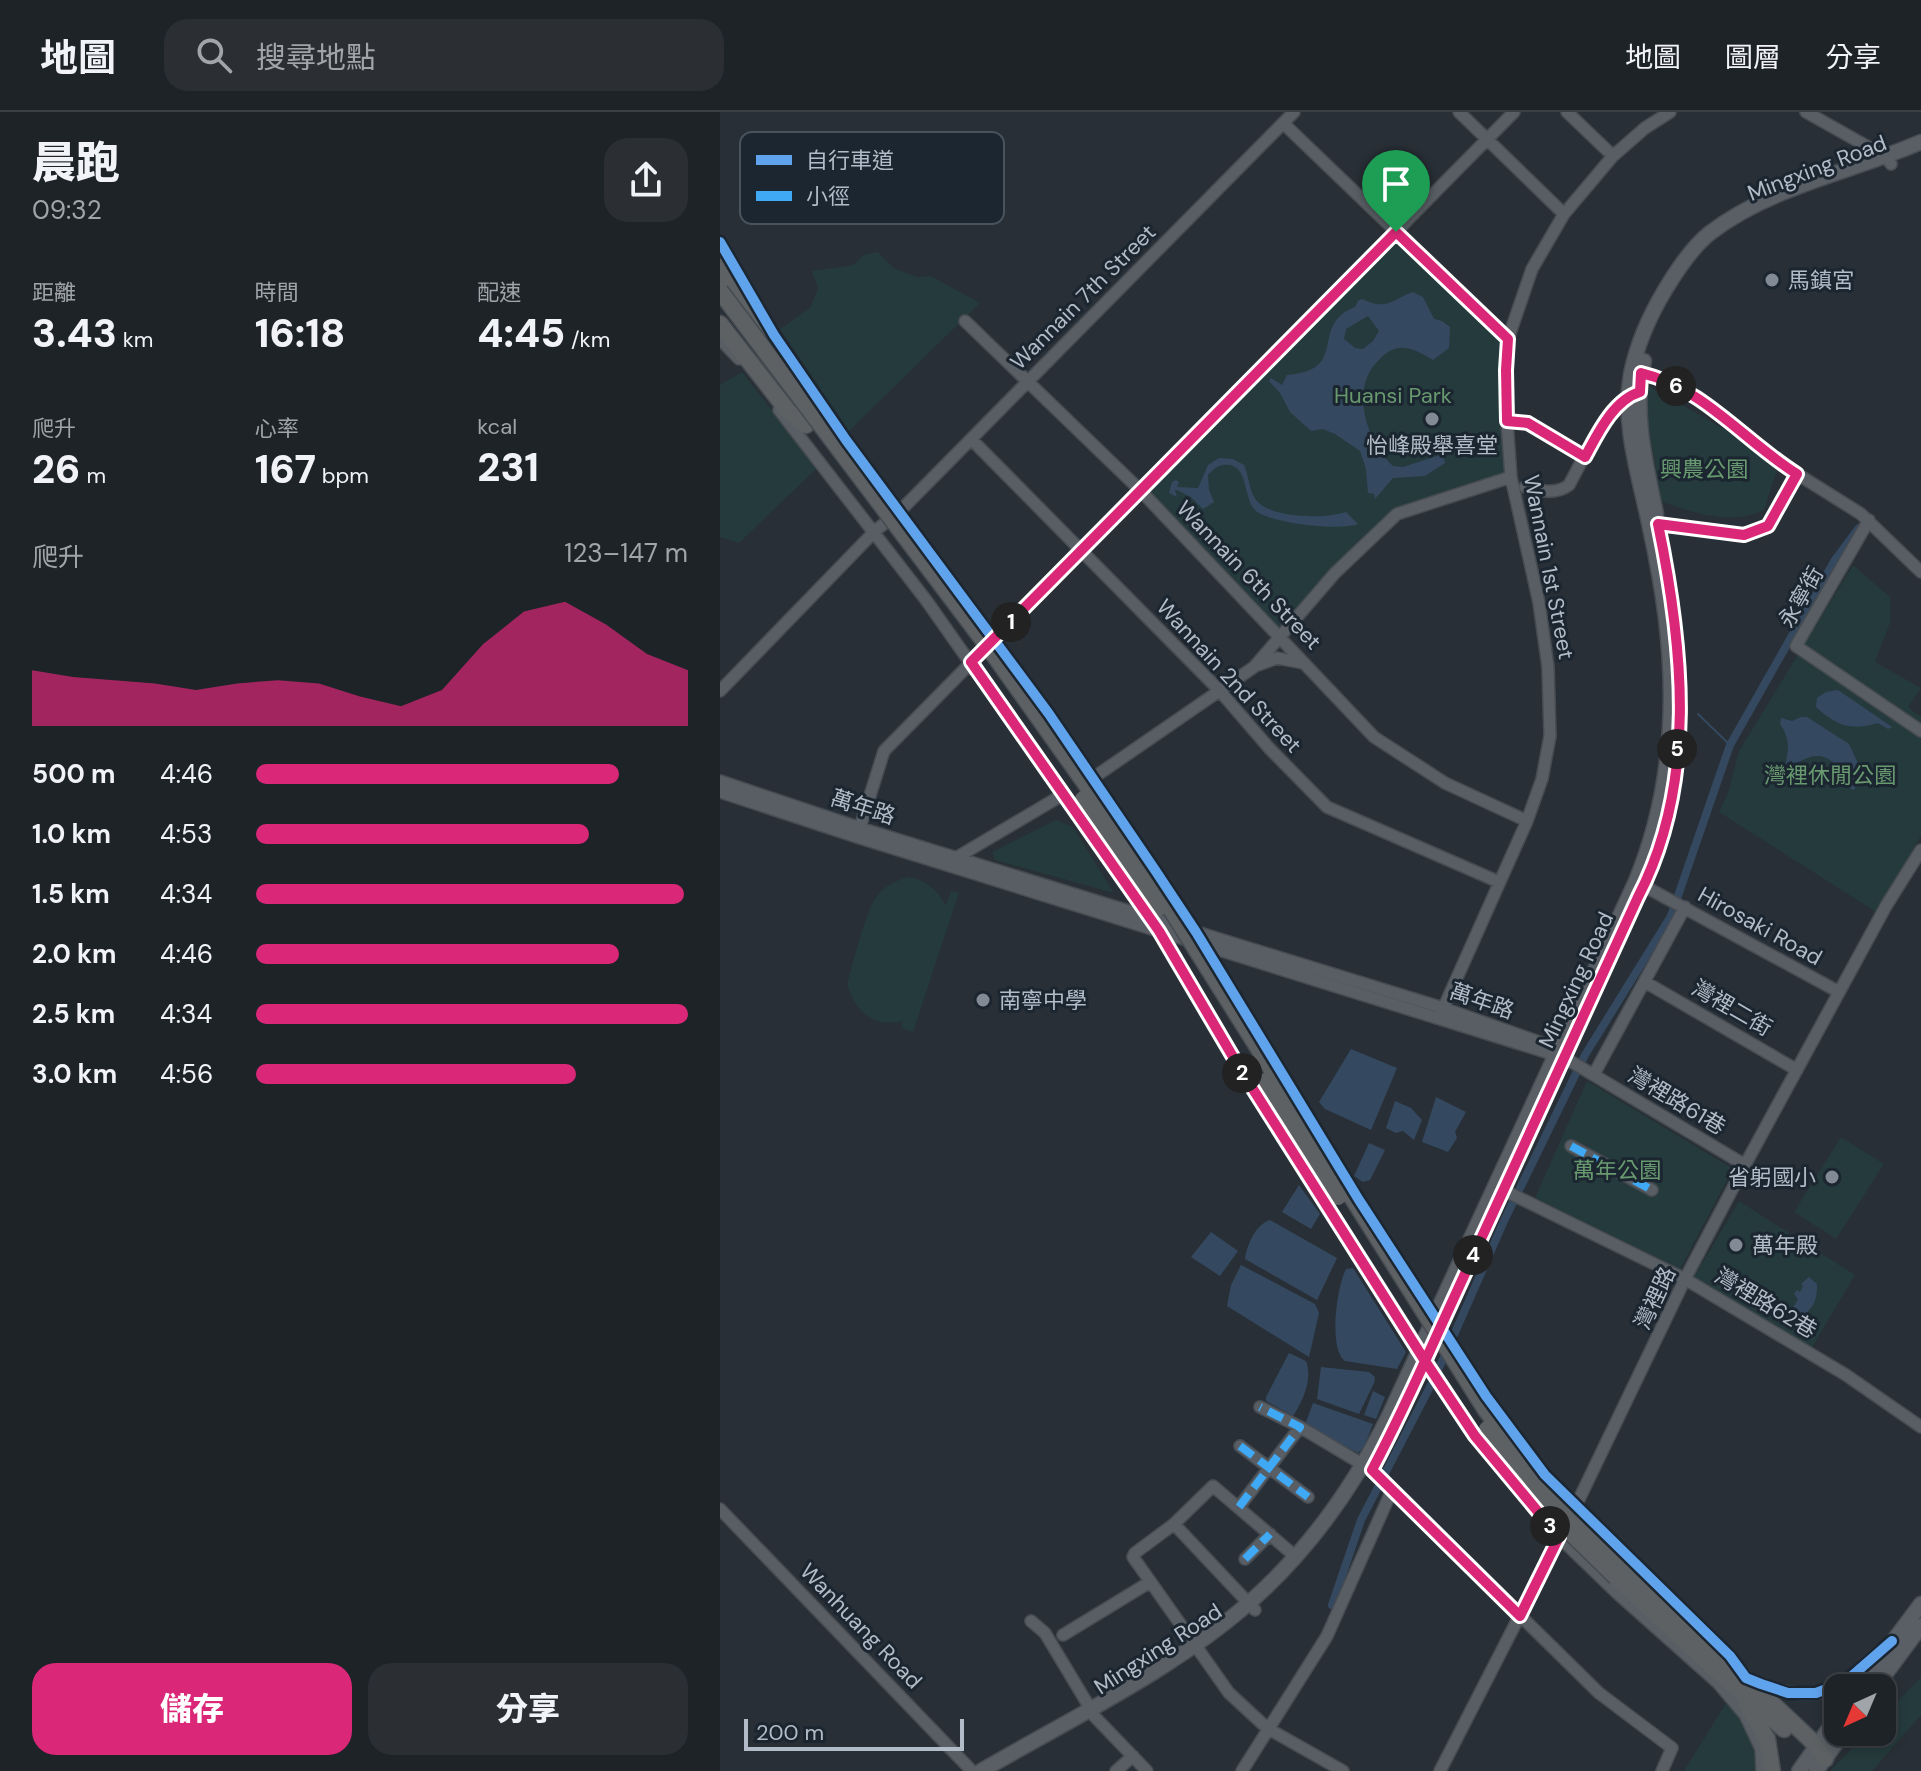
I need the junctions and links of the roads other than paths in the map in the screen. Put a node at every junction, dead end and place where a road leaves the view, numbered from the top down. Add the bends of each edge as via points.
1 (1294, 112) edge
2 (1459, 112) edge
3 (1514, 112) edge
4 (1567, 112) edge
5 (1670, 112) edge
6 (1806, 112) edge
7 (1283, 123) junction
8 (1488, 139) junction
9 (1921, 142) edge
10 (1921, 151) edge
11 (1613, 156) junction
12 (1888, 161) junction
13 (1564, 214) junction
14 (1396, 232) junction
15 (720, 242) edge
16 (720, 267) edge
17 (720, 291) edge
18 (720, 310) edge
19 (965, 321) dead end
20 (720, 324) edge
21 (720, 339) edge
22 (1508, 339) junction
23 (1636, 373) junction
24 (1028, 382) junction
25 (1634, 394) junction
26 (806, 407) junction
27 (1507, 421) junction
28 (806, 425) junction
29 (971, 439) junction
30 (1585, 457) junction
31 (1797, 474) junction
32 (1511, 477) junction
33 (1525, 487) dead end
34 (1141, 491) junction
35 (900, 511) junction
36 (1869, 520) junction
37 (1654, 524) junction
38 (875, 531) junction
39 (1082, 550) junction
40 (1921, 572) edge
41 (1262, 617) junction
42 (1281, 636) junction
43 (992, 641) junction
44 (971, 662) junction
45 (1306, 664) junction
46 (1254, 667) junction
47 (1219, 690) junction
48 (720, 691) edge
49 (1921, 731) edge
50 (1093, 778) junction
51 (720, 781) edge
52 (720, 792) edge
53 (1064, 794) junction
54 (1527, 821) junction
55 (859, 833) junction
56 (1921, 850) edge
57 (951, 861) junction
58 (1499, 882) junction
59 (1644, 886) junction
60 (1685, 907) junction
61 (1149, 917) junction
62 (1159, 931) junction
63 (1196, 932) junction
64 (1204, 945) junction
65 (1645, 982) junction
66 (1839, 992) junction
67 (1441, 1013) junction
68 (1563, 1057) junction
69 (1797, 1070) junction
70 (1592, 1073) junction
71 (1571, 1146) dead end
72 (1745, 1165) junction
73 (1504, 1190) junction
74 (1652, 1190) dead end
75 (1685, 1279) junction
76 (1438, 1322) junction
77 (1422, 1356) junction
78 (1260, 1407) dead end
79 (1920, 1425) edge
80 (1300, 1427) junction
81 (1240, 1446) dead end
82 (1268, 1467) junction
83 (1369, 1469) junction
84 (1392, 1490) junction
85 (1308, 1497) dead end
86 (1239, 1507) junction
87 (1575, 1507) junction
88 (720, 1509) edge
89 (1174, 1524) junction
90 (1270, 1534) junction
91 (1559, 1537) junction
92 (1296, 1557) junction
93 (1245, 1559) dead end
94 (1620, 1573) junction
95 (1150, 1582) junction
96 (1921, 1604) edge
97 (1252, 1607) junction
98 (1520, 1616) junction
99 (1031, 1621) dead end
100 (1921, 1626) edge
101 (1063, 1635) dead end
102 (1892, 1641) junction
103 (1197, 1649) junction
104 (1868, 1674) edge
105 (1885, 1674) edge
106 (1726, 1678) junction
107 (1746, 1678) junction
108 (1092, 1712) junction
109 (1267, 1728) junction
110 (1133, 1756) junction
111 (1817, 1757) edge
112 (972, 1771) edge
113 (981, 1771) edge
114 (1000, 1771) edge
115 (1116, 1771) edge
116 (1147, 1771) edge
117 (1242, 1771) edge
118 (1343, 1771) edge
119 (1440, 1771) edge
120 (1662, 1771) edge
121 (1762, 1771) edge
122 (1772, 1771) edge
123 (1799, 1771) edge

1 - 7 street, Wannain 7th Street
2 - 8 street
3 - 8 street
4 - 11 street
5 - 11 street, Wannain 1st Street
6 - 12 street
7 - 14 street
7 - 24 street, Wannain 7th Street
8 - 13 street
8 - 14 street
9 - 12 main road, Mingxing Road
10 - 12 main road, Mingxing Road
11 - 13 street, Wannain 1st Street
12 - 23 main road, Mingxing Road via 1751,206 1710,233 1658,301 1640,343
13 - 22 street, Wannain 1st Street via 1532,269
14 - 22 street
14 - 34 street
15 - 35 street via 774,335
16 - 26 highway via 803,391
17 - 26 highway, bridge
18 - 28 highway
19 - 24 street, Wannain 6th Street
20 - 28 highway via 788,411
21 - 38 street
22 - 27 street, Wannain 1st Street
23 - 25 main road, Mingxing Road
23 - 31 street via 1655,376 1698,397
24 - 29 street, Wannain 7th Street
24 - 34 street, Wannain 6th Street
25 - 30 street via 1614,410
25 - 37 main road, Mingxing Road via 1634,462
26 - 94 highway, bridge via 990,649 1142,863 1486,1410
27 - 30 street via 1528,423
27 - 32 street, Wannain 1st Street
28 - 94 highway, bridge via 982,657 1134,870 1478,1416 1561,1523
29 - 35 street, Wannain 7th Street
29 - 39 street, Wannain 2nd Street
30 - 33 street via 1561,491
31 - 36 street
31 - 37 street via 1768,526 1757,532
32 - 42 street via 1397,514 1335,573
32 - 54 street, Wannain 1st Street via 1548,667 1549,746
34 - 39 street
34 - 41 street, Wannain 6th Street
35 - 38 street, Wannain 7th Street
35 - 43 street
36 - 40 street
36 - 49 street, 永寧街 via 1796,646
37 - 59 main road, Mingxing Road via 1675,616 1679,733 1663,833
37 - 68 main road, Mingxing Road via 1670,665 1671,731 1664,791 1636,881
38 - 44 street
38 - 48 street
39 - 43 street
39 - 47 street, Wannain 2nd Street
41 - 42 street, Wannain 6th Street
41 - 46 street via 1267,638
42 - 45 street, Wannain 6th Street
42 - 46 street
43 - 44 street
43 - 50 street
44 - 53 street
44 - 55 street via 884,751
45 - 46 street via 1277,658
45 - 54 street, Wannain 6th Street via 1374,737 1445,783
46 - 47 street
47 - 50 street
47 - 58 street, Wannain 2nd Street via 1327,807
50 - 63 street
51 - 55 street, 萬年路
52 - 55 street, 萬年路
53 - 57 street
53 - 61 street
54 - 58 street, Wannain 1st Street
55 - 57 street, 萬年路
56 - 66 street, 灣裡路
57 - 61 street, 萬年路
57 - 62 street, 萬年路
58 - 67 street, Wannain 1st Street
59 - 60 street, Hirosaki Road
59 - 68 main road, Mingxing Road
60 - 65 street
60 - 66 street, Hirosaki Road
61 - 62 street
61 - 63 street, 萬年路
62 - 64 street, 萬年路
62 - 77 street
63 - 64 street
63 - 67 street, 萬年路
64 - 67 street, 萬年路
64 - 76 street
65 - 69 street, 灣裡二街
65 - 70 street
66 - 69 street, 灣裡路
67 - 68 street, 萬年路
68 - 70 street, 萬年路
68 - 73 main road, Mingxing Road
69 - 72 street, 灣裡路
70 - 72 street, 灣裡路61巷
71 - 74 street
72 - 75 street, 灣裡路
73 - 75 street, 灣裡路62巷
73 - 76 main road, Mingxing Road
75 - 79 street, 灣裡路62巷
75 - 87 street, 灣裡路
76 - 77 main road, Mingxing Road
76 - 87 street via 1545,1475
77 - 83 main road, Mingxing Road
77 - 91 street via 1475,1436
78 - 80 street
80 - 82 street
80 - 83 street
81 - 82 street
82 - 85 street
82 - 86 street
83 - 84 street
83 - 92 main road, Mingxing Road
83 - 97 main road, Mingxing Road via 1327,1535
84 - 98 street
84 - 109 street via 1327,1636
86 - 89 street via 1213,1486
86 - 90 street
87 - 91 street, 灣裡路
87 - 107 street via 1730,1656
88 - 112 street, Wanhuang Road
89 - 95 street via 1135,1553 1135,1562
89 - 97 street
90 - 92 street
90 - 93 street
91 - 98 street, 灣裡路
91 - 121 street via 1718,1683 1745,1715 1761,1749
92 - 97 main road, Mingxing Road
94 - 106 highway
94 - 107 highway
95 - 101 street
95 - 103 street
96 - 102 main road
97 - 103 main road, Mingxing Road
98 - 119 street, 灣裡路
98 - 120 street via 1599,1693 1672,1748
99 - 108 street via 1045,1633
100 - 105 main road
102 - 104 main road
102 - 107 street via 1845,1682 1816,1693 1788,1693
103 - 108 main road, Mingxing Road
103 - 109 street via 1229,1693
106 - 111 highway
106 - 122 highway via 1761,1725
107 - 111 highway
108 - 110 street
108 - 113 main road, Mingxing Road
108 - 114 main road, Mingxing Road
109 - 117 street
109 - 118 street
110 - 115 street
110 - 116 street
111 - 123 main road

